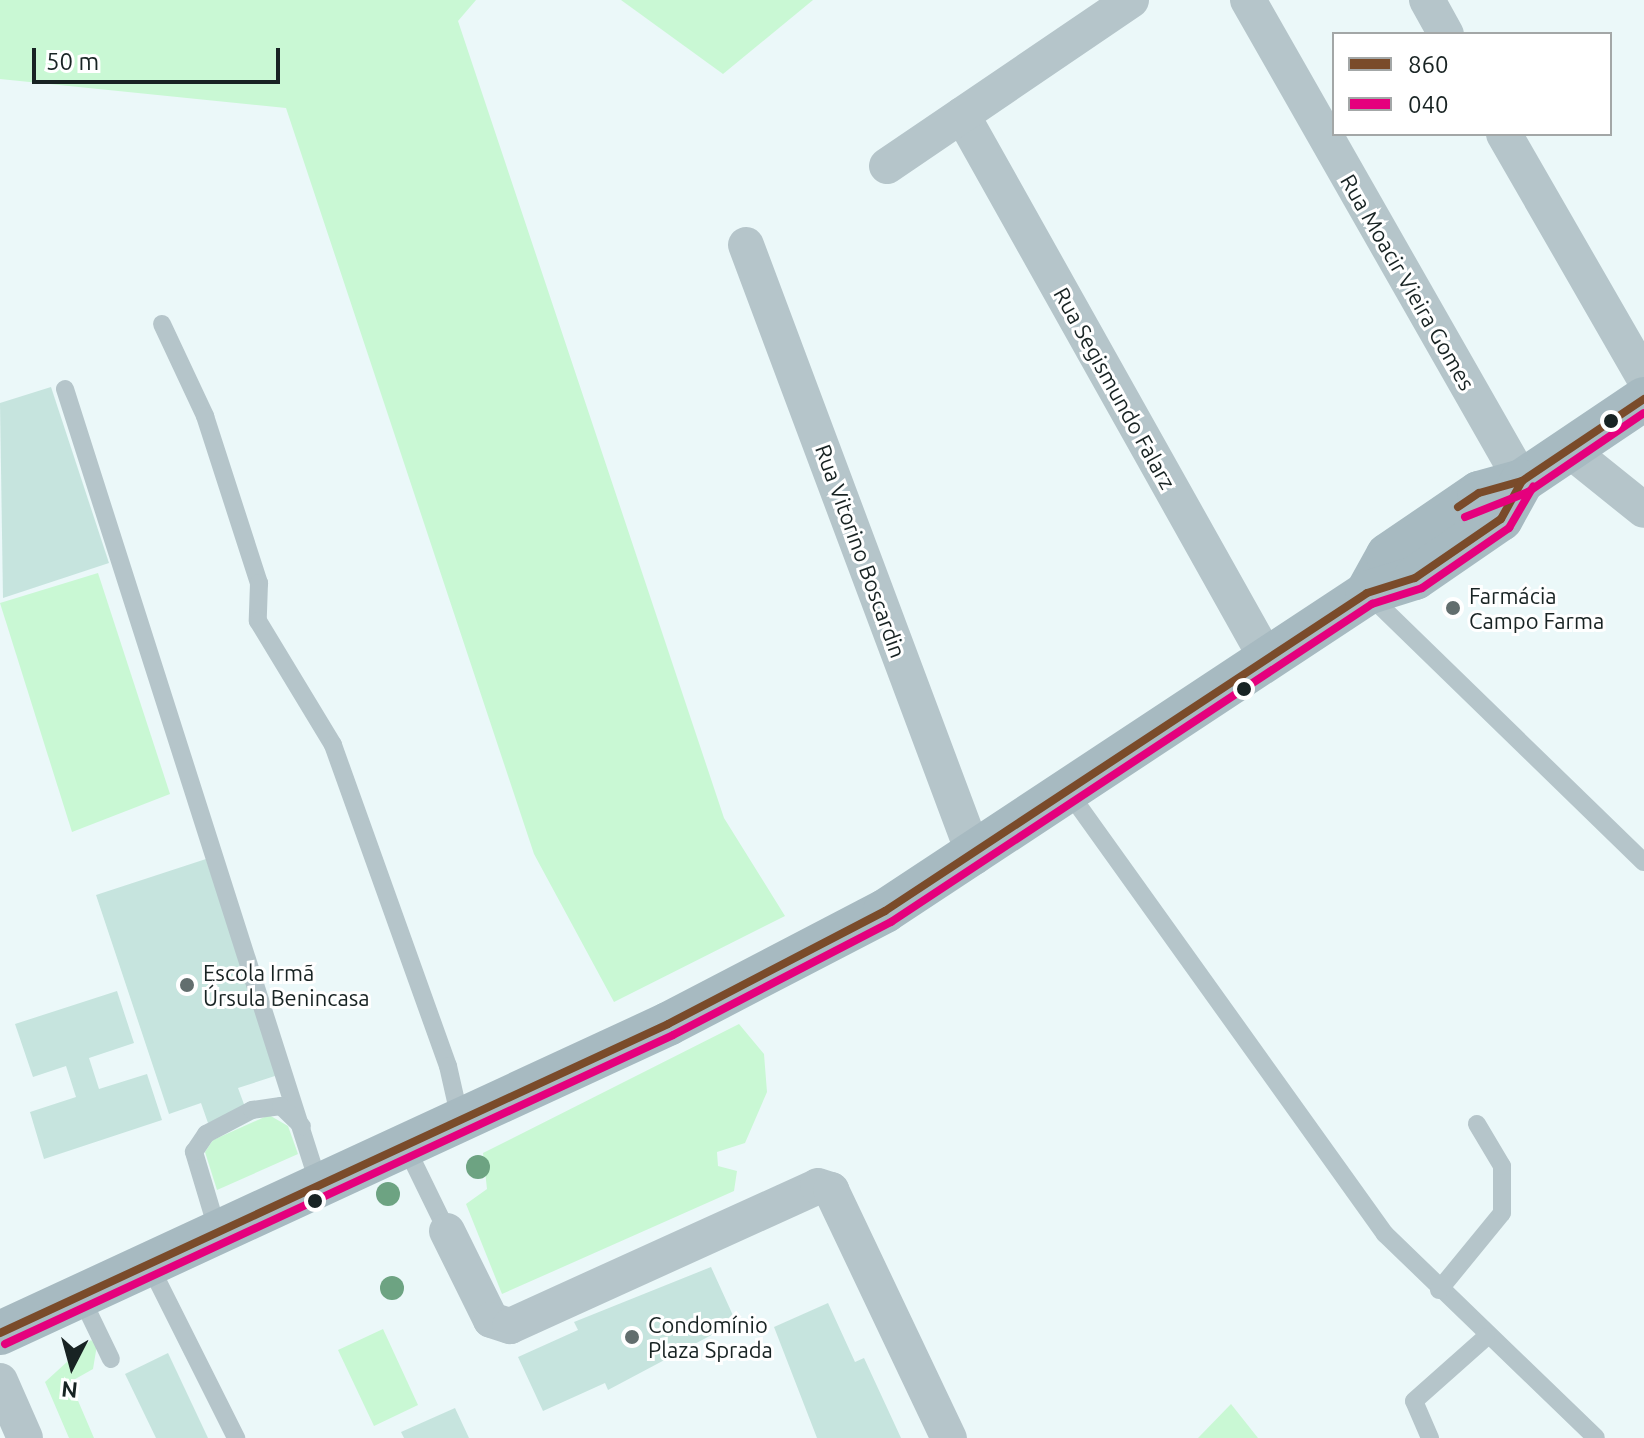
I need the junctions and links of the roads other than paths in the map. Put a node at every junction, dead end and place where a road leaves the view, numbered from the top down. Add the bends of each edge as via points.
1 (1131, 0) edge
2 (1248, 0) edge
3 (1427, 0) edge
4 (1445, 32) edge
5 (962, 115) junction
6 (1505, 136) edge
7 (887, 166) dead end
8 (746, 245) dead end
9 (162, 324) dead end
10 (1644, 377) edge
11 (65, 389) dead end
12 (1644, 399) edge
13 (1568, 449) junction
14 (1522, 481) junction
15 (1644, 510) edge
16 (1367, 593) junction
17 (1268, 661) junction
18 (1070, 794) junction
19 (975, 857) junction
20 (1644, 862) edge
21 (460, 1119) junction
22 (1477, 1124) dead end
23 (304, 1128) junction
24 (405, 1145) junction
25 (319, 1185) junction
26 (447, 1231) joint
27 (218, 1232) junction
28 (149, 1264) junction
29 (1439, 1290) junction
30 (80, 1295) junction
31 (0, 1333) edge
32 (1486, 1337) junction
33 (111, 1359) dead end
34 (0, 1381) edge
35 (25, 1438) edge
36 (236, 1438) edge
37 (949, 1438) edge
38 (1430, 1438) edge
39 (1596, 1438) edge

1 - 5 street
2 - 14 street, Rua Moacir Vieira Gomes
3 - 4 street
5 - 7 street
5 - 17 street, Rua Segismundo Falarz
6 - 10 street
8 - 19 street, Rua Vitorino Boscardin
9 - 21 lane via 210,431 259,583 258,621 333,745 448,1066
11 - 23 lane
12 - 13 main road
13 - 14 main road
13 - 15 street
14 - 16 main road via 1479,493 1388,555
16 - 17 main road
16 - 20 lane
17 - 18 main road
18 - 19 main road
18 - 29 lane via 1385,1234
19 - 21 main road via 773,972
21 - 24 main road
22 - 29 lane via 1502,1166 1502,1213
23 - 25 lane
23 - 27 lane via 281,1106 252,1110 206,1134 194,1152
24 - 25 main road
24 - 26 lane
25 - 27 main road
26 - 37 street via 491,1320 510,1326 818,1186 831,1190
27 - 28 main road
28 - 30 main road
28 - 36 lane
29 - 32 lane
30 - 31 main road
30 - 33 lane
32 - 38 lane via 1414,1401
32 - 39 lane
34 - 35 street

